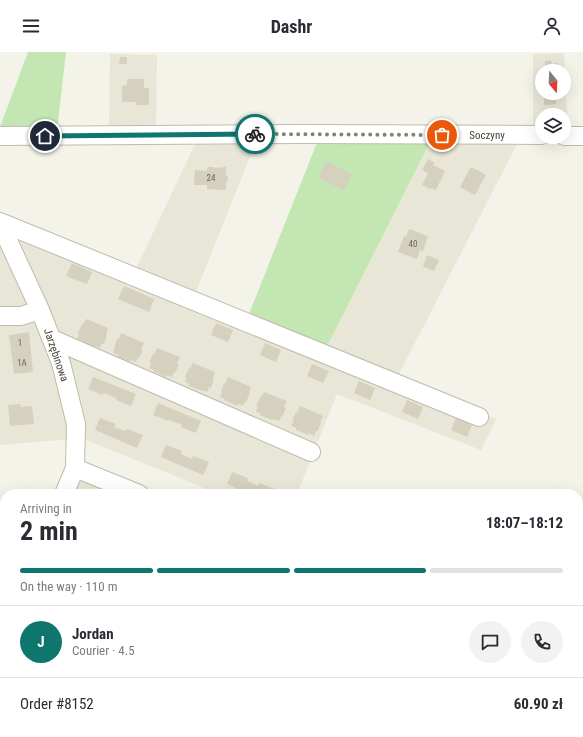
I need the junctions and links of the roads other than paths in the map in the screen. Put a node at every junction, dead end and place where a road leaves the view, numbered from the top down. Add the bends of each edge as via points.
1 (0, 136) edge
2 (535, 136) edge
3 (571, 136) edge
4 (583, 136) edge
5 (0, 222) edge
6 (40, 310) junction
7 (0, 316) edge
8 (52, 339) junction
9 (479, 417) dead end
10 (311, 452) dead end
11 (76, 468) junction
12 (66, 489) edge
13 (127, 489) edge

1 - 2 street, Soczyny
3 - 4 street
5 - 6 street, Jarzębinowa
5 - 9 street
6 - 7 street via 21,316
6 - 8 street, Jarzębinowa
8 - 10 street
8 - 11 street, Jarzębinowa via 62,363 76,424
11 - 12 street, Jarzębinowa
11 - 13 street

